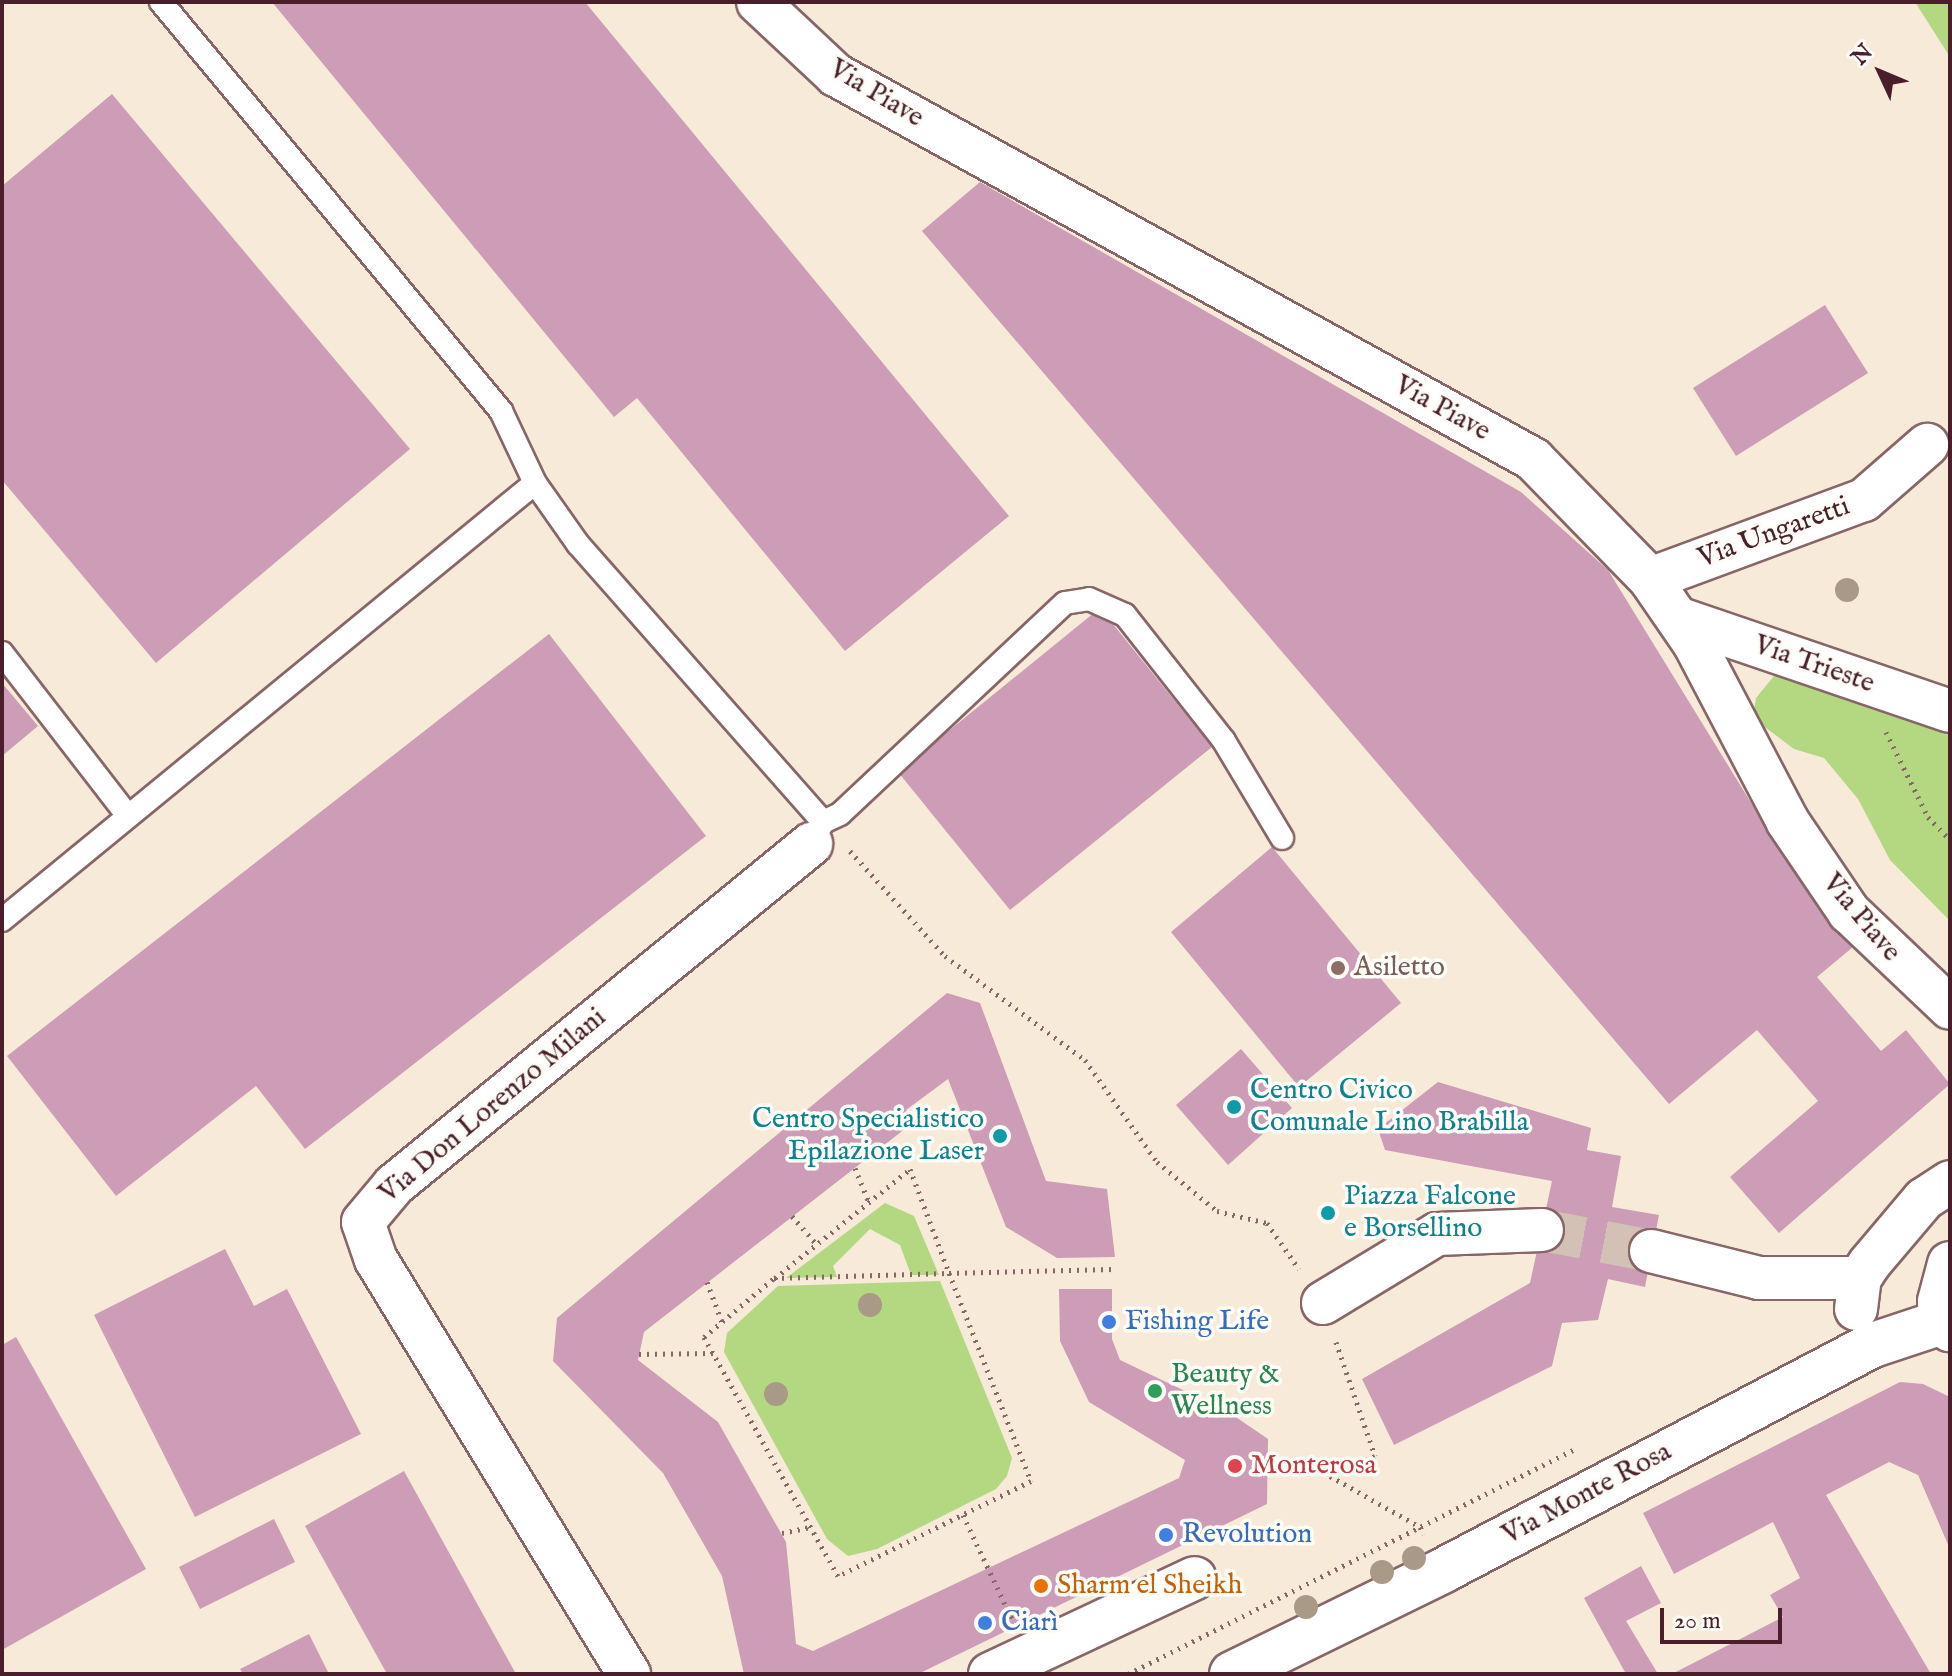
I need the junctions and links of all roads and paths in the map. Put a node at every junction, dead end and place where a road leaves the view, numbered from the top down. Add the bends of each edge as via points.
1 (161, 2) edge
2 (758, 2) edge
3 (1927, 445) dead end
4 (535, 483) junction
5 (1650, 579) junction
6 (1677, 618) junction
7 (2, 653) edge
8 (1866, 683) junction
9 (1950, 711) edge
10 (128, 816) junction
11 (817, 833) junction
12 (1282, 838) dead end
13 (1950, 840) edge
14 (870, 873) dead end
15 (2, 920) edge
16 (1950, 1008) edge
17 (855, 1168) dead end
18 (1950, 1182) edge
19 (869, 1202) junction
20 (792, 1216) dead end
21 (1542, 1230) tunnel mouth
22 (816, 1244) junction
23 (1651, 1251) tunnel mouth
24 (1950, 1264) edge
25 (1114, 1269) dead end
26 (949, 1273) junction
27 (775, 1278) dead end
28 (707, 1282) dead end
29 (1323, 1303) junction
30 (722, 1322) junction
31 (1948, 1325) edge
32 (713, 1353) junction
33 (639, 1354) dead end
34 (1588, 1443) dead end
35 (963, 1515) junction
36 (810, 1527) junction
37 (1420, 1527) junction
38 (782, 1533) dead end
39 (1444, 1570) junction
40 (1195, 1578) dead end
41 (1030, 1654) edge
42 (629, 1674) edge
43 (990, 1674) edge
44 (1128, 1674) edge
45 (1232, 1674) edge

1 - 4 lane via 501,411
2 - 5 street, Via Piave via 836,75 1533,459
3 - 5 street, Via Ungaretti via 1864,500
4 - 10 lane
4 - 11 lane via 578,544
5 - 6 street, Via Piave
6 - 8 street, Via Trieste
6 - 16 street, Via Piave via 1788,822 1849,912
7 - 10 lane
8 - 9 street, Via Trieste
8 - 13 path via 1909,783 1928,817
10 - 15 lane
11 - 12 lane via 1065,603 1089,599 1125,615 1224,741
11 - 42 street, Via Don Lorenzo Milani via 394,1185 363,1222 376,1260
14 - 29 path via 945,956 1085,1060 1157,1162 1217,1211 1267,1223
17 - 19 path
18 - 23 street via 1924,1199 1858,1293 1759,1278
19 - 22 path
19 - 26 path via 910,1169
20 - 22 path
21 - 29 street via 1437,1234
22 - 27 path
24 - 31 street via 1941,1283
25 - 26 path
26 - 30 path via 774,1278
26 - 35 path via 1031,1481
28 - 30 path
29 - 37 path via 1375,1456 1330,1476
30 - 32 path via 704,1337
31 - 39 street, Via Monte Rosa via 1873,1345
32 - 33 path
32 - 36 path
34 - 37 path
35 - 36 path via 838,1576
35 - 41 path
36 - 38 path
37 - 39 path
37 - 44 path
39 - 45 street, Via Monte Rosa
40 - 41 street
41 - 43 street

